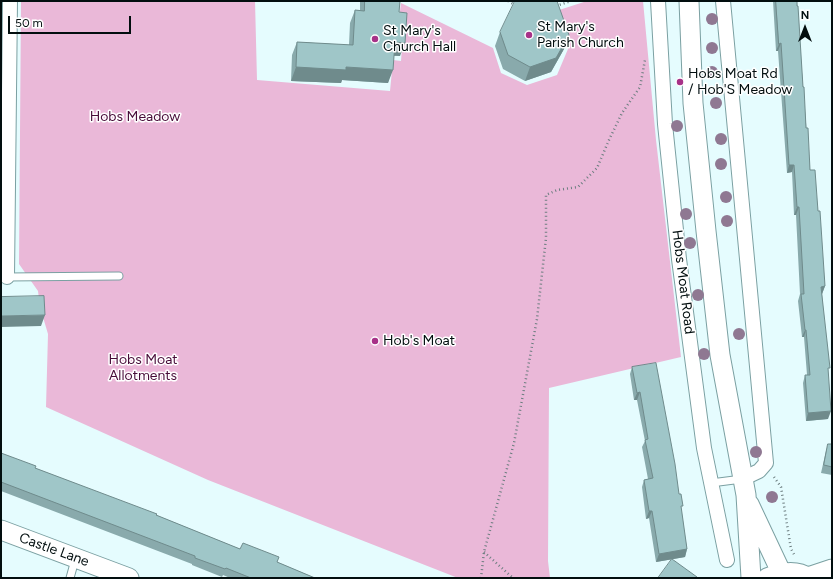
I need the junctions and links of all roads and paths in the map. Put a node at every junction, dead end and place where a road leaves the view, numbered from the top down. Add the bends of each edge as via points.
1 (10, 1) edge
2 (508, 1) edge
3 (570, 1) edge
4 (658, 1) edge
5 (689, 1) edge
6 (722, 1) edge
7 (515, 5) edge
8 (549, 8) edge
9 (646, 56) dead end
10 (119, 276) dead end
11 (7, 277) joint
12 (766, 463) junction
13 (711, 482) junction
14 (744, 487) junction
15 (1, 530) edge
16 (484, 552) junction
17 (76, 557) junction
18 (801, 558) dead end
19 (727, 560) dead end
20 (832, 569) edge
21 (774, 575) edge
22 (809, 577) edge
23 (70, 578) edge
24 (129, 578) edge
25 (481, 578) edge
26 (513, 578) edge
27 (750, 578) edge

1 - 11 street
2 - 7 path
3 - 8 path
4 - 13 street, Hobs Moat Road via 665,124 679,259 704,448
5 - 14 main road, Hobs Moat Road via 693,103 720,356
6 - 12 street
9 - 16 path via 640,86 622,112 597,168 578,187 557,190 546,195 546,238 537,319 514,443
10 - 11 lane
12 - 14 street
12 - 18 path via 781,487 791,549 796,557
13 - 14 lane
13 - 19 street, Hobs Moat Road
14 - 21 main road, Hobs Moat Road
14 - 27 main road, Hobs Moat Road
15 - 17 main road, Castle Lane
16 - 25 path
16 - 26 path
17 - 23 lane
17 - 24 main road, Castle Lane
20 - 22 main road
21 - 22 main road via 800,573

